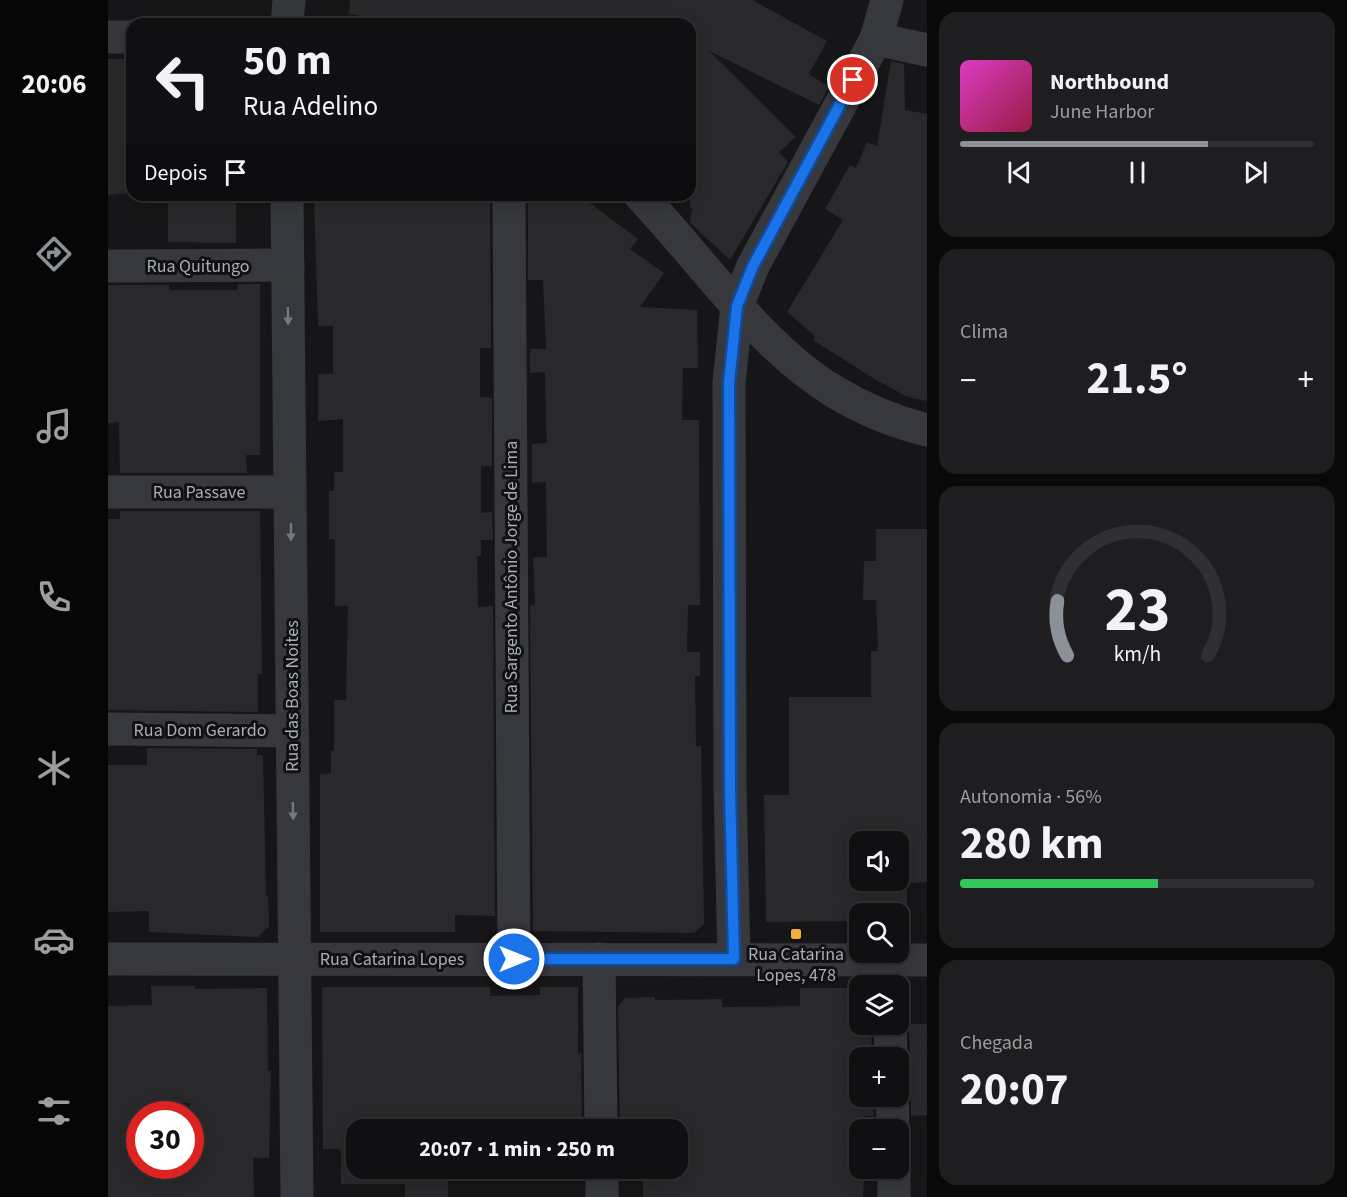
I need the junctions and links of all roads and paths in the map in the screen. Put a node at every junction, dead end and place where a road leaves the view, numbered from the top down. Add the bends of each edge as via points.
1 (289, 0) edge
2 (887, 0) edge
3 (288, 18) edge
4 (108, 37) edge
5 (126, 37) edge
6 (876, 39) junction
7 (927, 50) edge
8 (287, 201) edge
9 (508, 201) edge
10 (646, 201) edge
11 (288, 265) junction
12 (108, 266) edge
13 (737, 306) junction
14 (927, 430) edge
15 (108, 492) edge
16 (290, 492) junction
17 (108, 729) edge
18 (292, 730) junction
19 (108, 959) edge
20 (514, 959) junction
21 (599, 959) junction
22 (734, 959) junction
23 (294, 960) junction
24 (927, 960) edge
25 (889, 973) edge
26 (601, 1119) edge
27 (602, 1179) edge
28 (894, 1179) edge
29 (297, 1197) edge
30 (602, 1197) edge
31 (894, 1197) edge

1 - 3 street
2 - 6 street
4 - 5 street
6 - 7 street
6 - 13 street via 753,266
8 - 11 street, Rua das Boas Noites
9 - 20 street, Rua Sargento Antônio Jorge de Lima
10 - 13 street
11 - 12 street, Rua Quitungo
11 -> 16 street, Rua das Boas Noites
13 - 14 street via 799,366 834,392 905,425
13 - 22 street via 729,383
15 - 16 street, Rua Passave
16 -> 18 street, Rua das Boas Noites
17 - 18 street, Rua Dom Gerardo
18 -> 23 street, Rua das Boas Noites
19 - 23 street, Rua Catarina Lopes
20 - 21 street, Rua Catarina Lopes
20 - 23 street, Rua Catarina Lopes
21 - 22 street, Rua Catarina Lopes
21 - 26 street
22 - 25 street, Rua Catarina Lopes
23 - 29 street, Rua das Boas Noites
24 - 25 street, Rua Catarina Lopes
27 - 30 street
28 - 31 street

